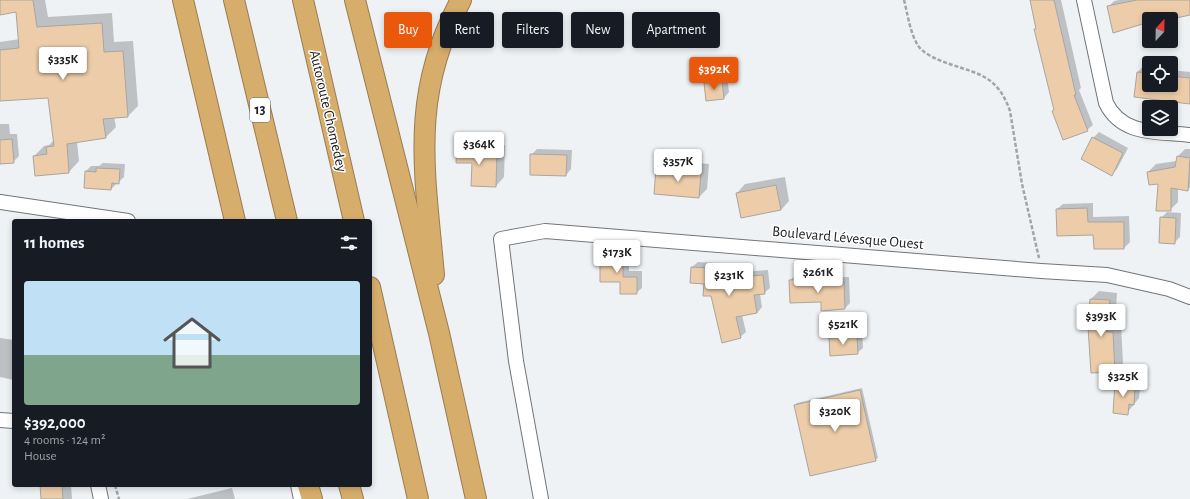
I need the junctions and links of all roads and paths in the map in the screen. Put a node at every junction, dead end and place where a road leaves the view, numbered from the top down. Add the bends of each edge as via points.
1 (182, 0) edge
2 (234, 0) edge
3 (303, 0) edge
4 (355, 0) edge
5 (461, 0) edge
6 (904, 0) edge
7 (1084, 0) edge
8 (1190, 135) edge
9 (0, 202) edge
10 (115, 219) edge
11 (235, 219) edge
12 (287, 219) edge
13 (354, 219) edge
14 (1040, 263) dead end
15 (372, 296) edge
16 (1190, 297) edge
17 (439, 332) junction
18 (0, 420) edge
19 (12, 421) edge
20 (98, 487) edge
21 (116, 487) edge
22 (298, 487) edge
23 (309, 487) edge
24 (350, 487) edge
25 (101, 499) edge
26 (119, 499) edge
27 (301, 499) edge
28 (312, 499) edge
29 (353, 499) edge
30 (418, 499) edge
31 (476, 499) edge
32 (541, 499) edge

1 - 11 highway
2 - 12 highway, 13
3 - 13 highway, Autoroute Chomedey
4 - 17 highway
5 - 17 highway via 448,25 437,56 424,123 423,160
6 - 14 path via 915,38 923,51 935,59 987,77 1006,100
7 - 8 street via 1106,103 1112,114 1121,123 1136,129
9 - 10 street
15 - 30 highway
16 - 32 street, Boulevard Lévesque Ouest via 1169,289 1107,275 545,231 501,239 516,360
17 - 31 highway
18 - 19 street
20 - 25 street
21 - 26 path
22 - 27 street
23 - 28 highway
24 - 29 highway

